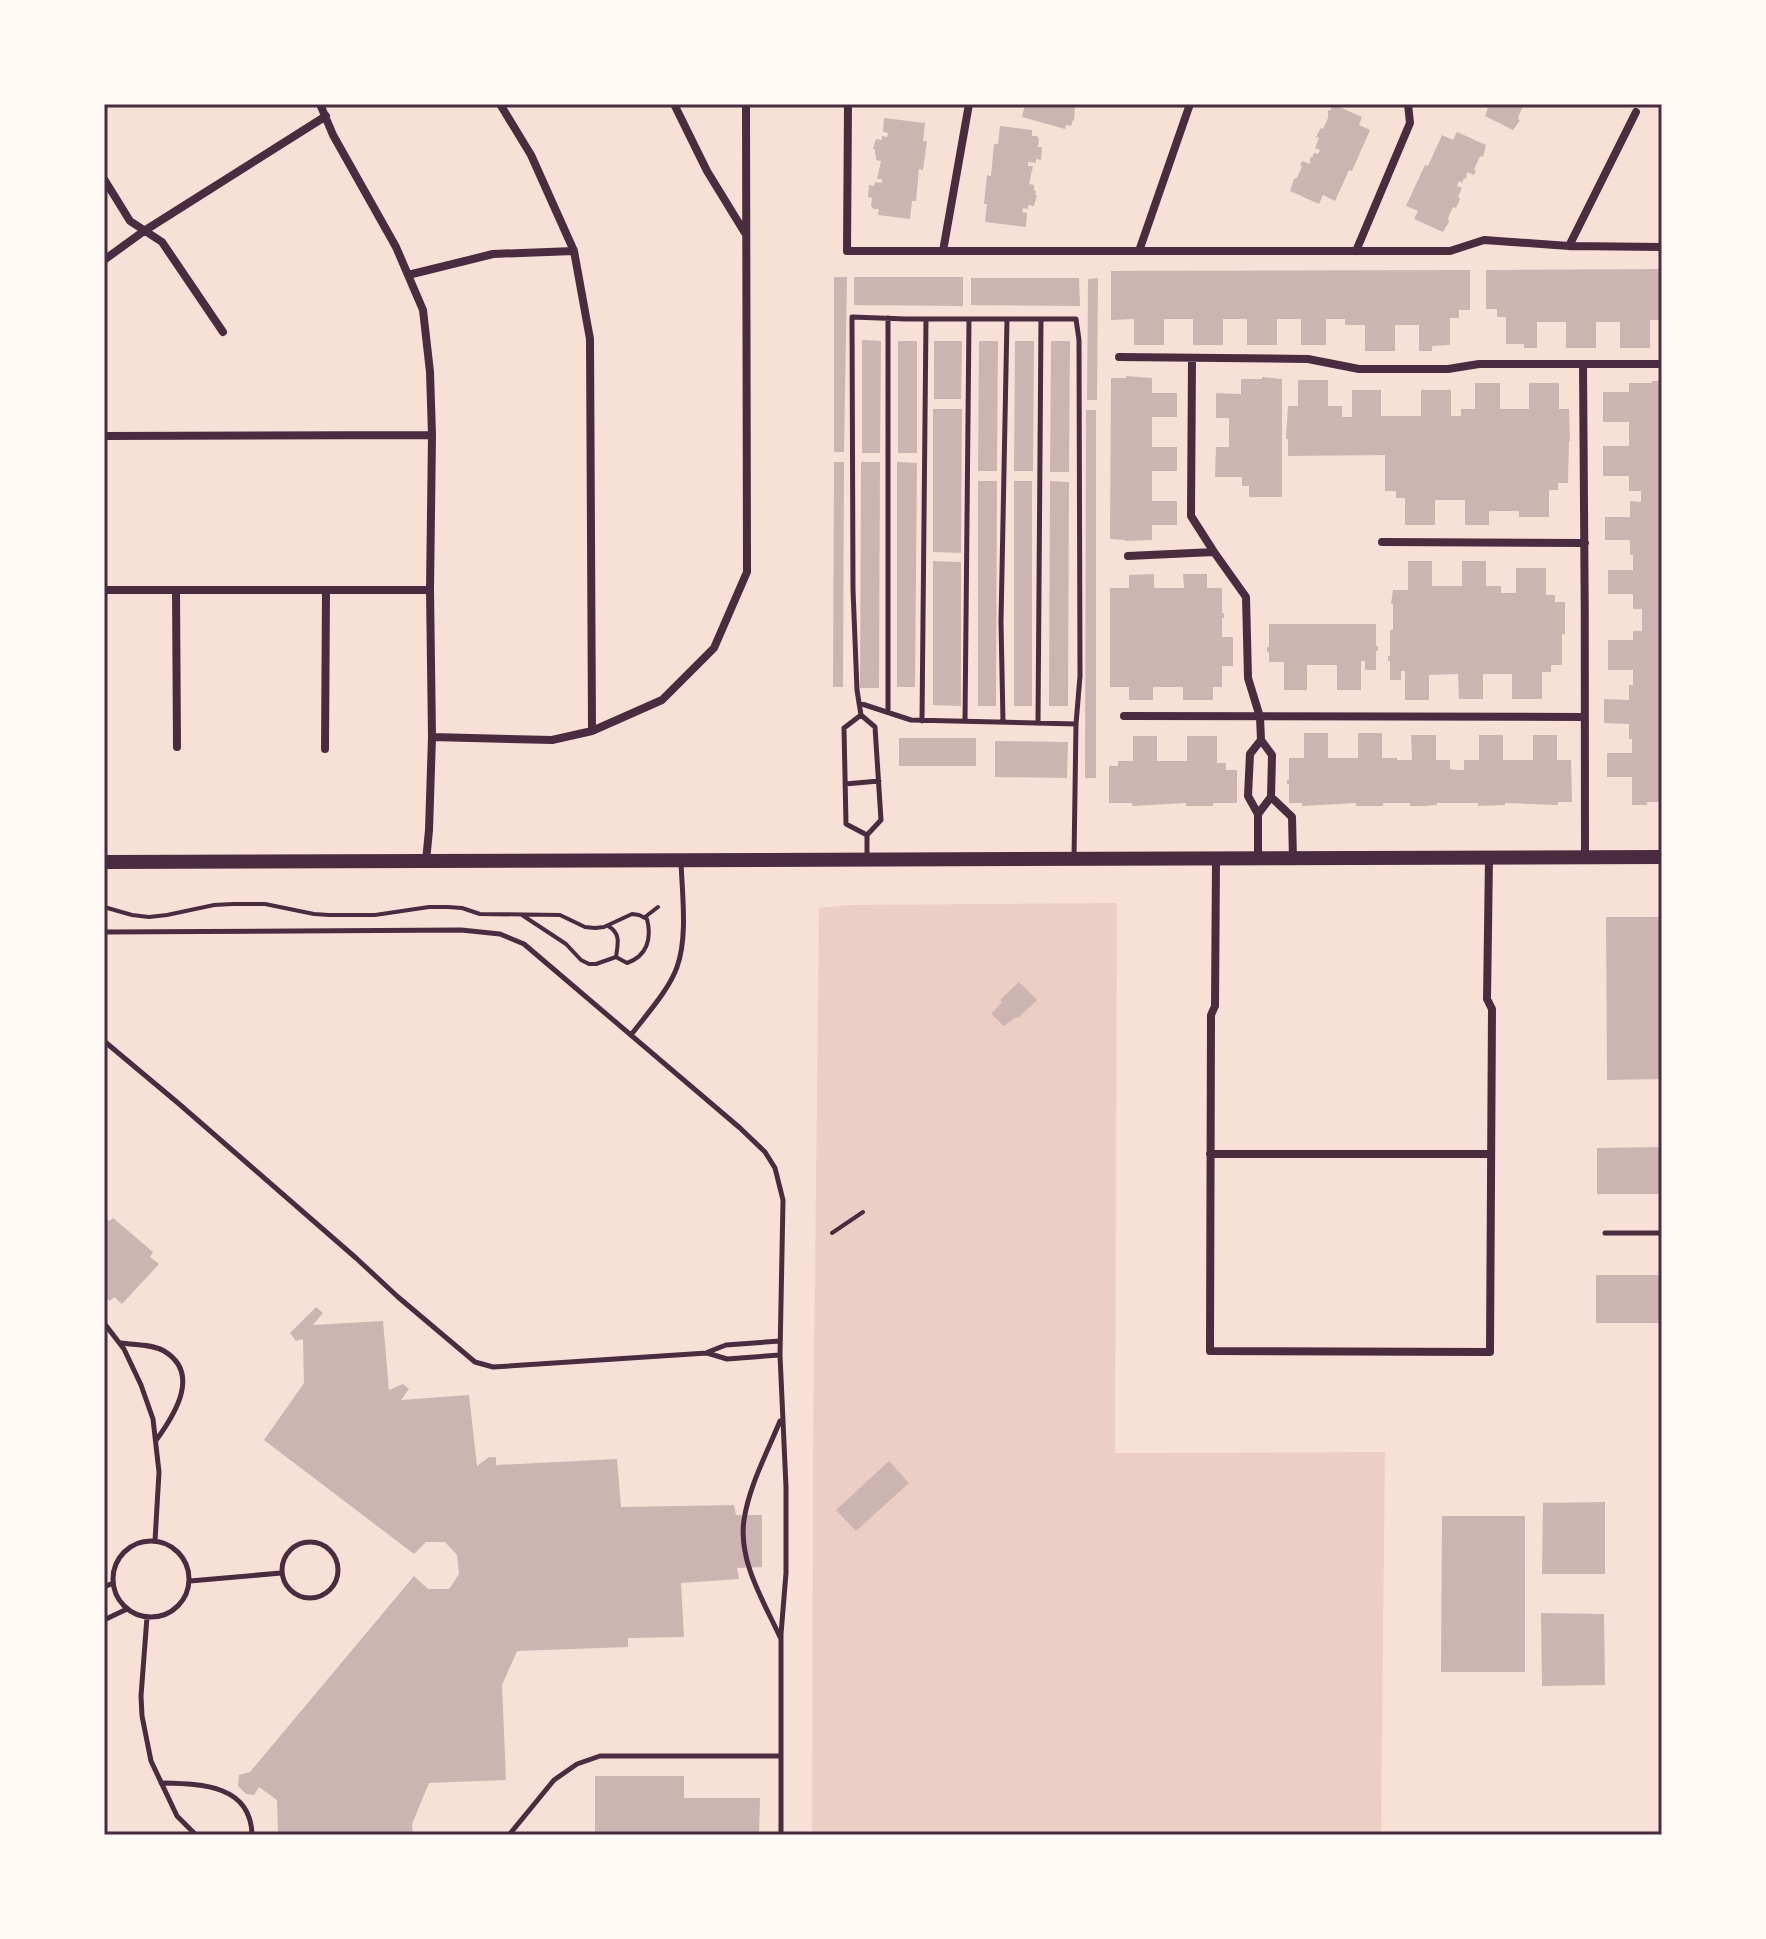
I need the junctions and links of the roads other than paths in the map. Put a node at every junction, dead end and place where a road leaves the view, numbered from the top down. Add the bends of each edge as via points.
1 (320, 104) edge
2 (500, 104) edge
3 (674, 104) edge
4 (746, 104) edge
5 (848, 104) edge
6 (969, 104) edge
7 (1190, 104) edge
8 (1408, 104) edge
9 (1636, 112) dead end
10 (326, 116) junction
11 (104, 179) edge
12 (144, 231) junction
13 (745, 233) junction
14 (1569, 246) junction
15 (1662, 247) edge
16 (574, 251) junction
17 (943, 251) junction
18 (1139, 251) junction
19 (1356, 251) junction
20 (104, 260) edge
21 (408, 275) junction
22 (888, 318) junction
23 (926, 319) junction
24 (969, 319) junction
25 (1007, 319) junction
26 (1041, 319) junction
27 (223, 332) dead end
28 (1119, 357) dead end
29 (1192, 358) junction
30 (1583, 364) junction
31 (1658, 364) dead end
32 (432, 435) junction
33 (104, 436) edge
34 (1382, 542) dead end
35 (1585, 543) junction
36 (1214, 552) junction
37 (1128, 556) dead end
38 (104, 590) edge
39 (176, 590) junction
40 (326, 590) junction
41 (430, 590) junction
42 (859, 703) junction
43 (888, 712) junction
44 (861, 715) junction
45 (1124, 716) dead end
46 (1260, 717) junction
47 (1584, 717) junction
48 (922, 721) junction
49 (965, 721) junction
50 (1003, 722) junction
51 (1038, 722) junction
52 (1076, 724) junction
53 (592, 731) junction
54 (432, 737) junction
55 (1261, 740) junction
56 (177, 747) dead end
57 (325, 749) dead end
58 (879, 781) junction
59 (845, 784) junction
60 (1271, 797) junction
61 (1258, 814) junction
62 (867, 835) junction
63 (1662, 857) edge
64 (1585, 858) junction
65 (1216, 859) junction
66 (1258, 859) junction
67 (1293, 859) junction
68 (1489, 859) junction
69 (681, 860) junction
70 (866, 860) junction
71 (1074, 860) junction
72 (426, 861) junction
73 (104, 862) edge
74 (104, 932) edge
75 (631, 1035) junction
76 (104, 1041) edge
77 (1210, 1154) junction
78 (1491, 1154) junction
79 (1605, 1233) dead end
80 (1662, 1233) edge
81 (104, 1323) edge
82 (780, 1341) junction
83 (119, 1343) junction
84 (707, 1353) junction
85 (780, 1355) junction
86 (782, 1416) junction
87 (157, 1440) junction
88 (155, 1541) junction
89 (281, 1573) junction
90 (190, 1581) junction
91 (113, 1583) junction
92 (104, 1587) edge
93 (127, 1609) junction
94 (147, 1617) junction
95 (104, 1620) edge
96 (781, 1639) junction
97 (781, 1756) junction
98 (161, 1783) junction
99 (196, 1835) edge
100 (252, 1835) edge
101 (509, 1835) edge
102 (781, 1835) edge

1 - 10 street
2 - 16 street via 531,155
3 - 13 street
4 - 13 street
5 - 17 street via 847,251
6 - 17 street
7 - 18 street
8 - 19 street via 1410,123
9 - 14 street
10 - 12 street
10 - 21 street
11 - 12 street via 130,221
12 - 20 street
12 - 27 street via 162,242
13 - 53 street via 747,572 714,648 662,700
14 - 15 street
14 - 19 street via 1484,240 1450,251
16 - 21 street via 493,254
16 - 53 street via 590,339
17 - 18 street
18 - 19 street
21 - 32 street via 423,310
22 - 23 lane
22 - 42 lane via 852,317
22 - 43 lane
23 - 24 lane
23 - 48 lane
24 - 25 lane
24 - 49 lane
25 - 26 lane
25 - 50 lane
26 - 51 lane
26 - 52 lane via 1076,319 1079,340
28 - 29 street
29 - 30 street via 1308,359 1359,369
29 - 36 street via 1191,516
30 - 31 street
30 - 35 street
32 - 33 street
32 - 41 street
34 - 35 street
35 - 47 street
36 - 37 street
36 - 46 street via 1246,597 1248,678
38 - 39 street
39 - 40 street
39 - 56 street
40 - 41 street
40 - 57 street
41 - 54 street
42 - 43 lane
42 - 44 lane
43 - 48 lane
44 - 58 lane via 875,727
44 - 59 lane via 844,728
45 - 46 street
46 - 47 street
46 - 55 street
47 - 64 street
48 - 49 lane
49 - 50 lane
50 - 51 lane
51 - 52 lane
52 - 71 lane
53 - 54 street via 552,740
54 - 72 street
55 - 60 street via 1272,755
55 - 61 street via 1250,754 1248,796
58 - 59 lane
58 - 62 lane via 881,820
59 - 62 lane via 846,824
60 - 61 street
60 - 67 street via 1292,817
61 - 66 street
62 - 70 lane
63 - 64 main road
64 - 68 main road
65 - 66 main road
65 - 71 main road
65 - 77 street
66 - 67 main road
67 - 68 main road
68 - 78 street
69 - 70 main road
69 - 72 main road
69 - 75 lane via 682,943 677,967
70 - 71 main road
72 - 73 main road
74 - 75 lane via 500,934 524,944
75 - 82 lane via 740,1128 775,1168 783,1200
76 - 84 lane via 475,1362 493,1367
77 - 78 street
77 - 78 street via 1210,1351 1490,1352
79 - 80 lane
81 - 83 lane
82 - 84 lane via 726,1345
82 - 85 lane
83 - 87 lane via 143,1388
83 - 87 lane via 165,1352 184,1375 176,1408
84 - 85 lane via 727,1359
85 - 86 lane
86 - 96 lane via 786,1573
86 - 96 lane via 744,1520 754,1581
87 - 88 lane
88 - 90 lane via 184,1559
88 - 91 lane via 124,1552
89 - 89 lane via 297,1596 317,1598 333,1587 338,1568 330,1550 307,1542 286,1554
89 - 90 lane
90 - 94 lane via 187,1594 171,1612
91 - 92 lane
91 - 93 lane
93 - 94 lane
93 - 95 lane
94 - 98 lane via 142,1716
96 - 97 lane
97 - 101 lane via 600,1756 554,1780
97 - 102 lane
98 - 99 lane via 177,1816
98 - 100 lane via 226,1792 248,1814

